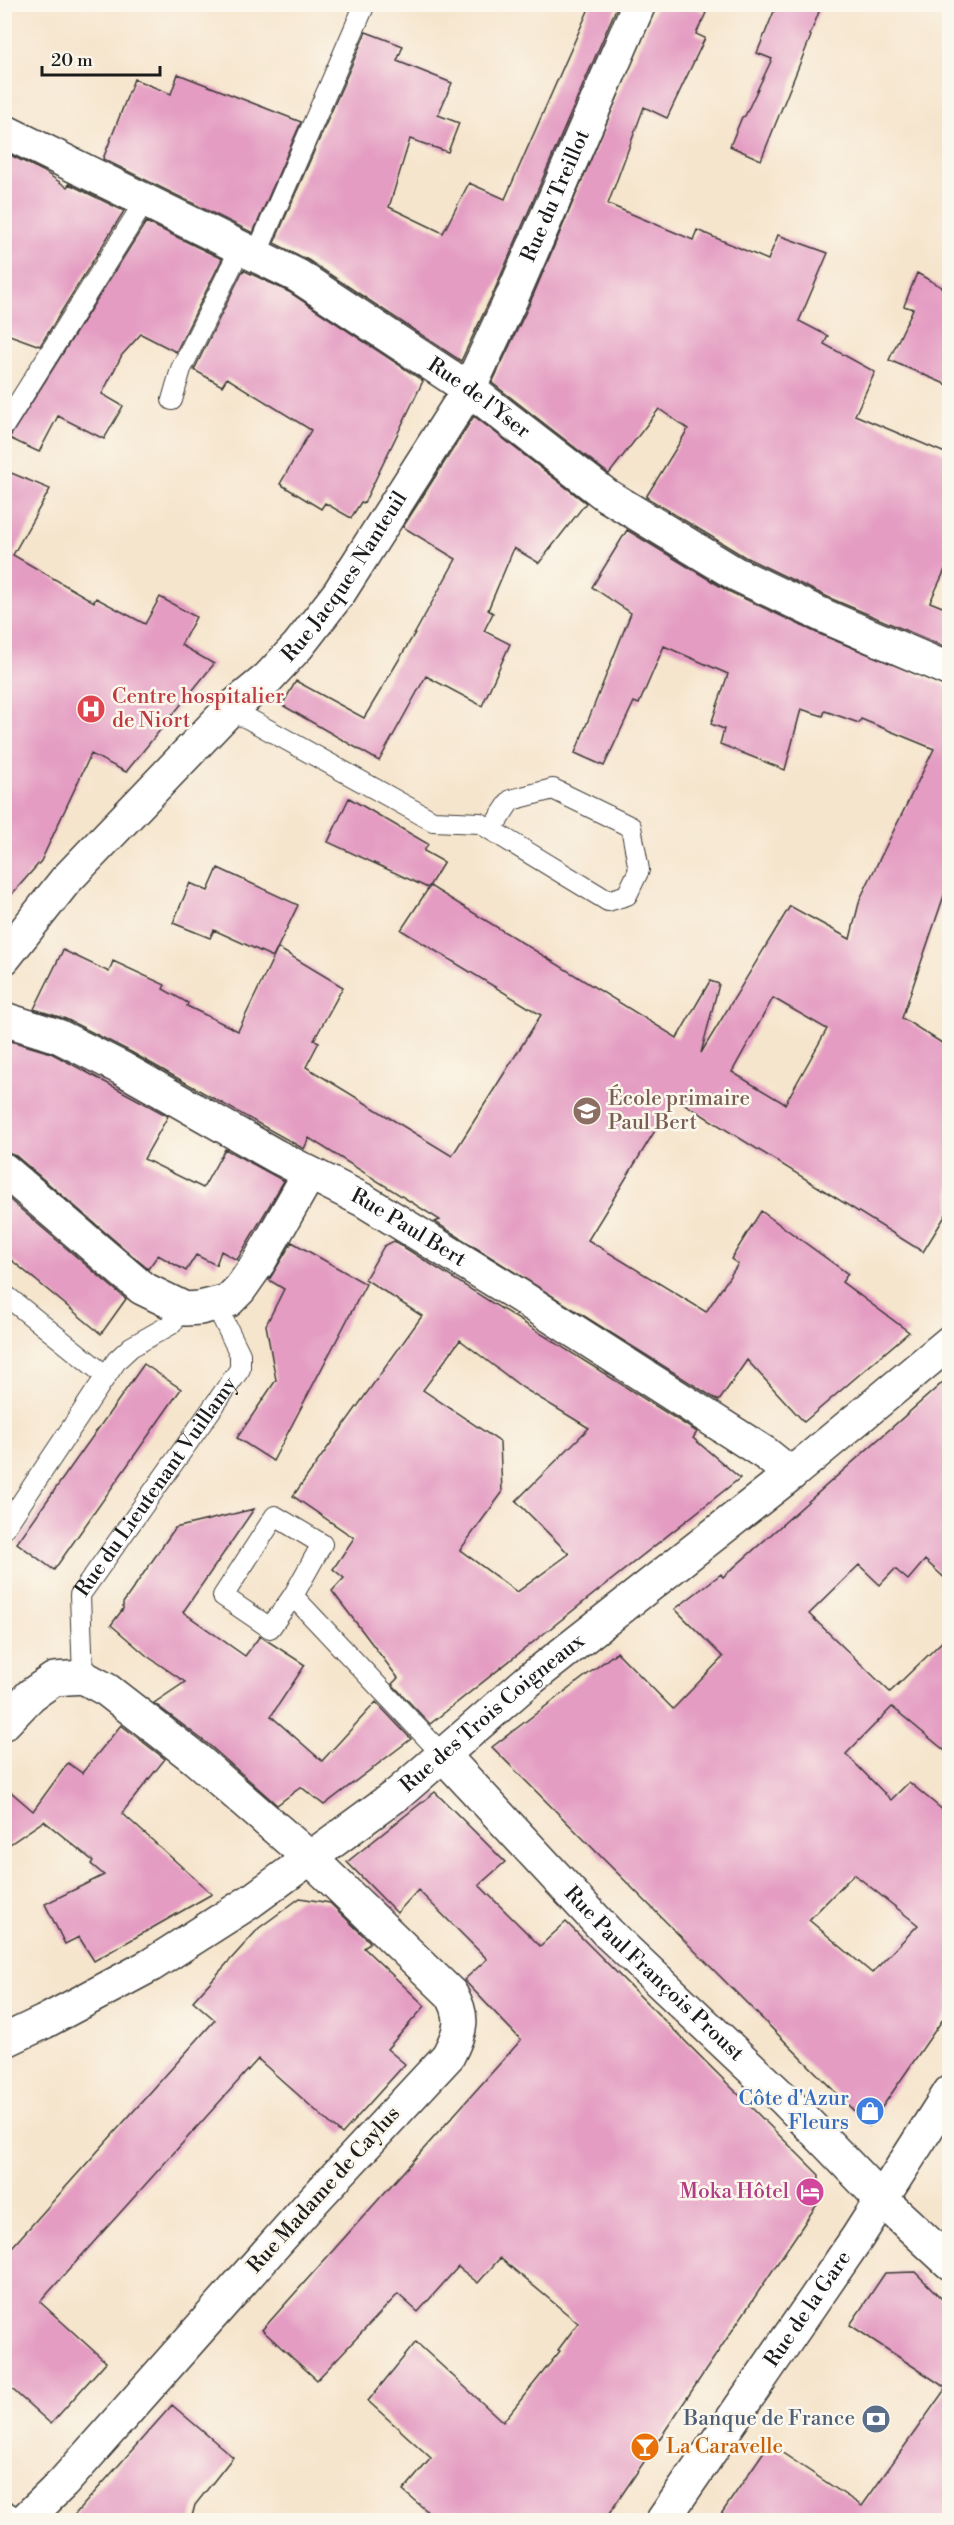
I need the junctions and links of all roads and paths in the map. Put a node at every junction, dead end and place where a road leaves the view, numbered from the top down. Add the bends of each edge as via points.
1 (365, 4) edge
2 (639, 4) edge
3 (4, 131) edge
4 (145, 201) junction
5 (249, 251) junction
6 (469, 388) junction
7 (172, 400) dead end
8 (4, 426) edge
9 (950, 670) edge
10 (228, 711) junction
11 (491, 830) junction
12 (4, 958) edge
13 (4, 1019) edge
14 (4, 1170) edge
15 (309, 1174) junction
16 (4, 1294) edge
17 (201, 1307) junction
18 (950, 1342) edge
19 (106, 1376) junction
20 (791, 1474) junction
21 (4, 1529) edge
22 (293, 1596) junction
23 (83, 1677) junction
24 (4, 1723) edge
25 (442, 1755) junction
26 (310, 1858) junction
27 (4, 2041) edge
28 (950, 2092) edge
29 (881, 2199) junction
30 (950, 2263) edge
31 (25, 2520) edge
32 (663, 2520) edge

1 - 5 lane
2 - 6 street, Rue du Treillot
3 - 4 street, Rue de l'Yser
4 - 5 street, Rue de l'Yser
4 - 8 lane
5 - 6 street, Rue de l'Yser via 308,283
5 - 7 lane via 181,369
6 - 9 street, Rue de l'Yser via 606,495 718,564 824,616
6 - 10 street, Rue Jacques Nanteuil via 339,593 267,679
10 - 11 lane via 433,821 480,823
10 - 12 street, Rue Jacques Nanteuil via 65,881
11 - 11 lane via 608,901 627,895 639,870 631,827 553,789 511,800
13 - 15 street, Rue Paul Bert via 87,1050
14 - 17 street via 142,1288
15 - 17 street via 240,1289 228,1301
15 - 20 street, Rue Paul Bert via 363,1200 518,1295 766,1454
16 - 19 lane
17 - 19 lane via 131,1347
17 - 23 lane, Rue du Lieutenant Vuillamy via 240,1354 240,1369 80,1595
18 - 20 street, Rue des Trois Coigneaux
19 - 21 lane
20 - 25 street, Rue des Trois Coigneaux via 528,1681
22 - 22 lane via 322,1544 275,1516 223,1596 270,1628
22 - 25 lane
23 - 24 street via 54,1679 31,1695
23 - 26 street via 132,1708 196,1759
25 - 26 street, Rue des Trois Coigneaux via 399,1793
25 - 29 street, Rue Paul François Proust via 609,1934 785,2100
26 - 27 street, Rue des Trois Coigneaux via 151,1965
26 - 31 street, Rue Madame de Caylus via 451,1994 459,2008 457,2038 448,2056 314,2200 63,2483
28 - 29 street, Rue de la Gare
29 - 30 street, Rue Paul François Proust
29 - 32 street, Rue de la Gare

